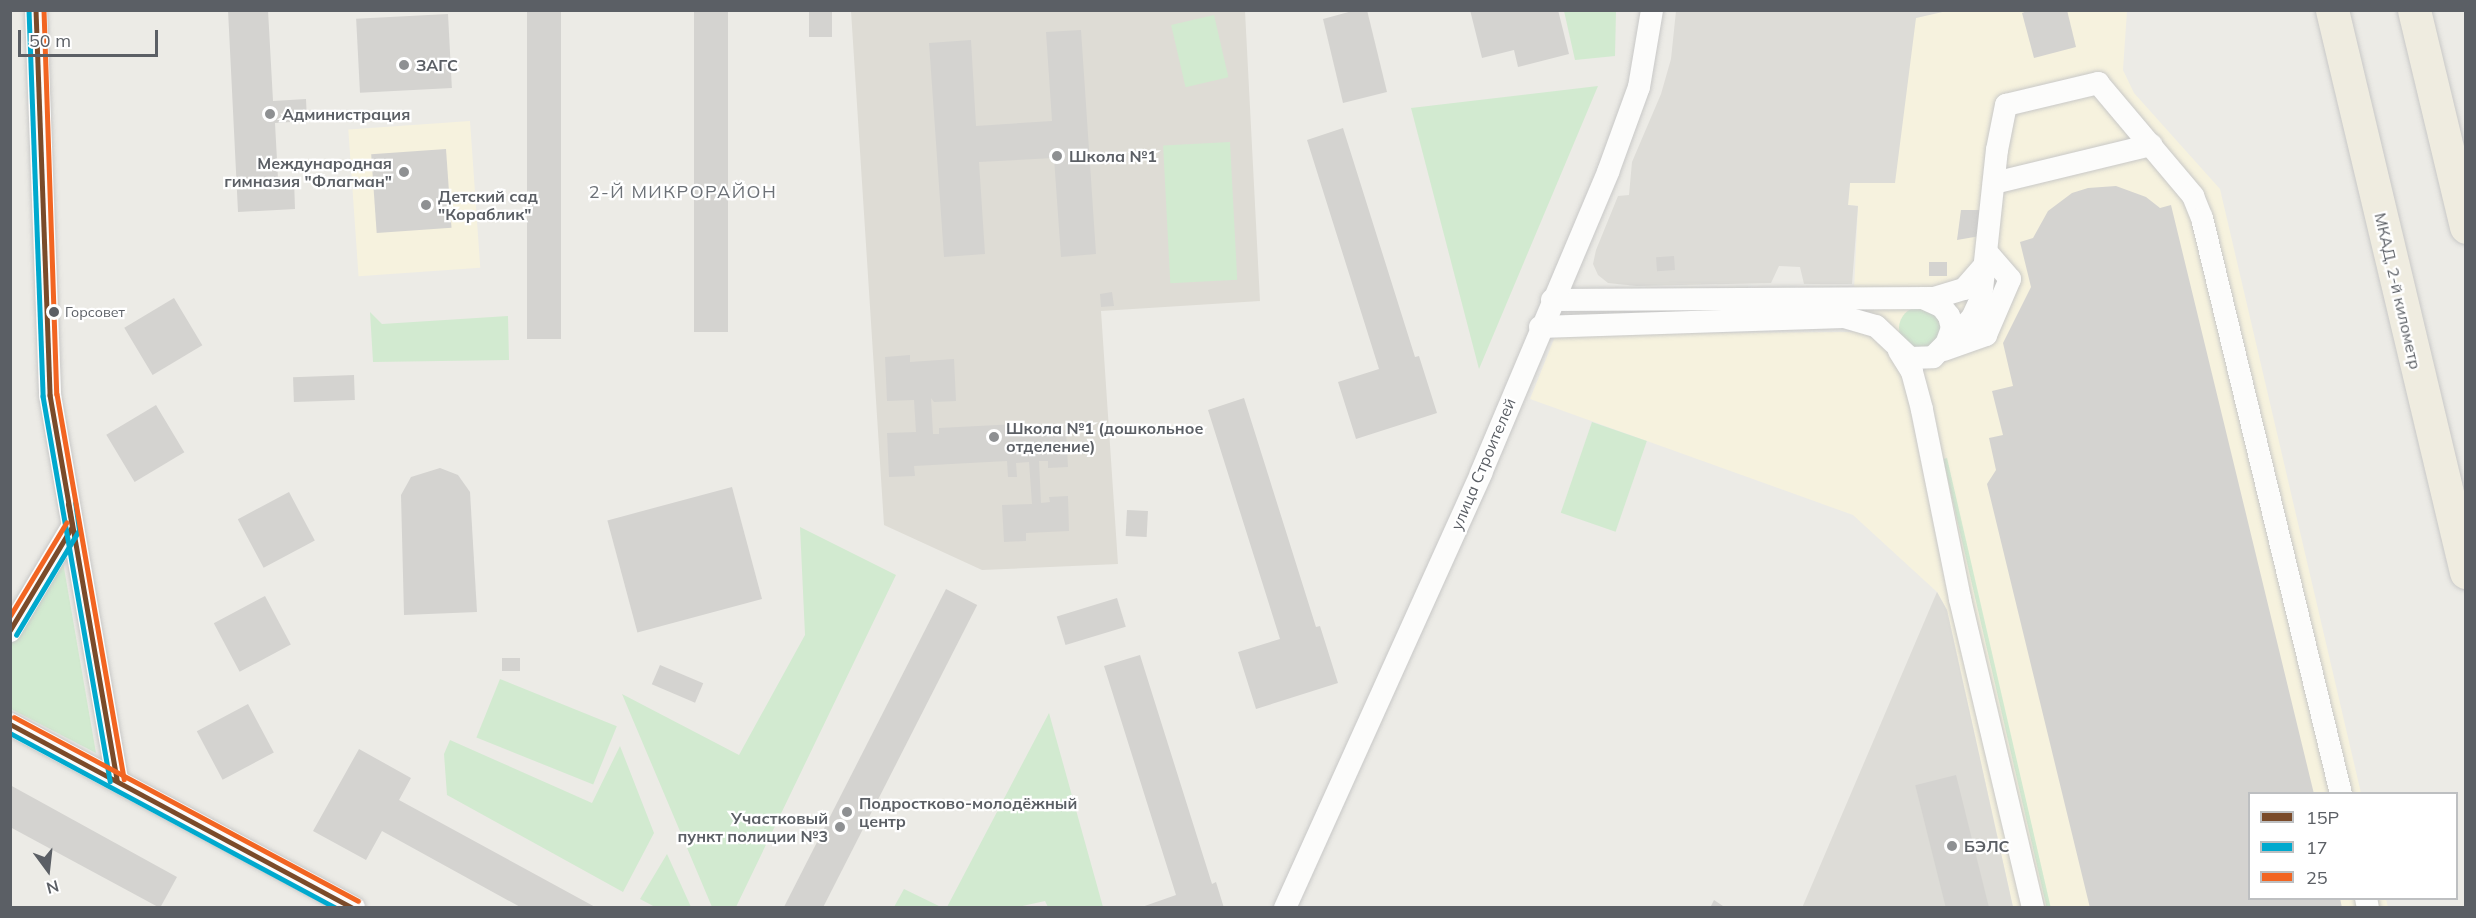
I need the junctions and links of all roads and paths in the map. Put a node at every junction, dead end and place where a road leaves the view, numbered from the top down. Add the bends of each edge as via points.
1 (36, 10) edge
2 (1652, 10) edge
3 (2332, 10) edge
4 (2414, 10) edge
5 (2151, 146) junction
6 (1994, 183) junction
7 (2466, 227) edge
8 (1986, 257) junction
9 (1920, 298) junction
10 (1552, 300) junction
11 (1540, 327) junction
12 (1896, 346) junction
13 (1943, 350) junction
14 (72, 527) junction
15 (2466, 572) edge
16 (10, 631) edge
17 (10, 724) edge
18 (117, 780) junction
19 (2341, 792) edge
20 (354, 908) edge
21 (1285, 908) edge
22 (2033, 908) edge

1 - 14 street via 47,365
2 - 10 street, улица Строителей via 1647,54 1631,115
3 - 15 highway, МКАД, 2-й километр
4 - 7 highway
5 - 6 street
5 - 6 street via 2098,83 2006,105
5 - 19 street via 2193,196 2202,218
6 - 8 street
8 - 9 street via 1979,276 1964,289
8 - 13 street via 1978,307
9 - 10 street
9 - 12 street via 1898,307 1892,317
9 - 13 street via 1942,307 1949,316 1951,334
10 - 11 street, улица Строителей
11 - 12 street via 1844,317 1876,326
11 - 21 street, улица Строителей via 1480,473
12 - 13 street via 1921,360
12 - 22 street via 1912,372 1922,410 1960,599
14 - 16 street
14 - 18 street
17 - 18 street
18 - 20 street

